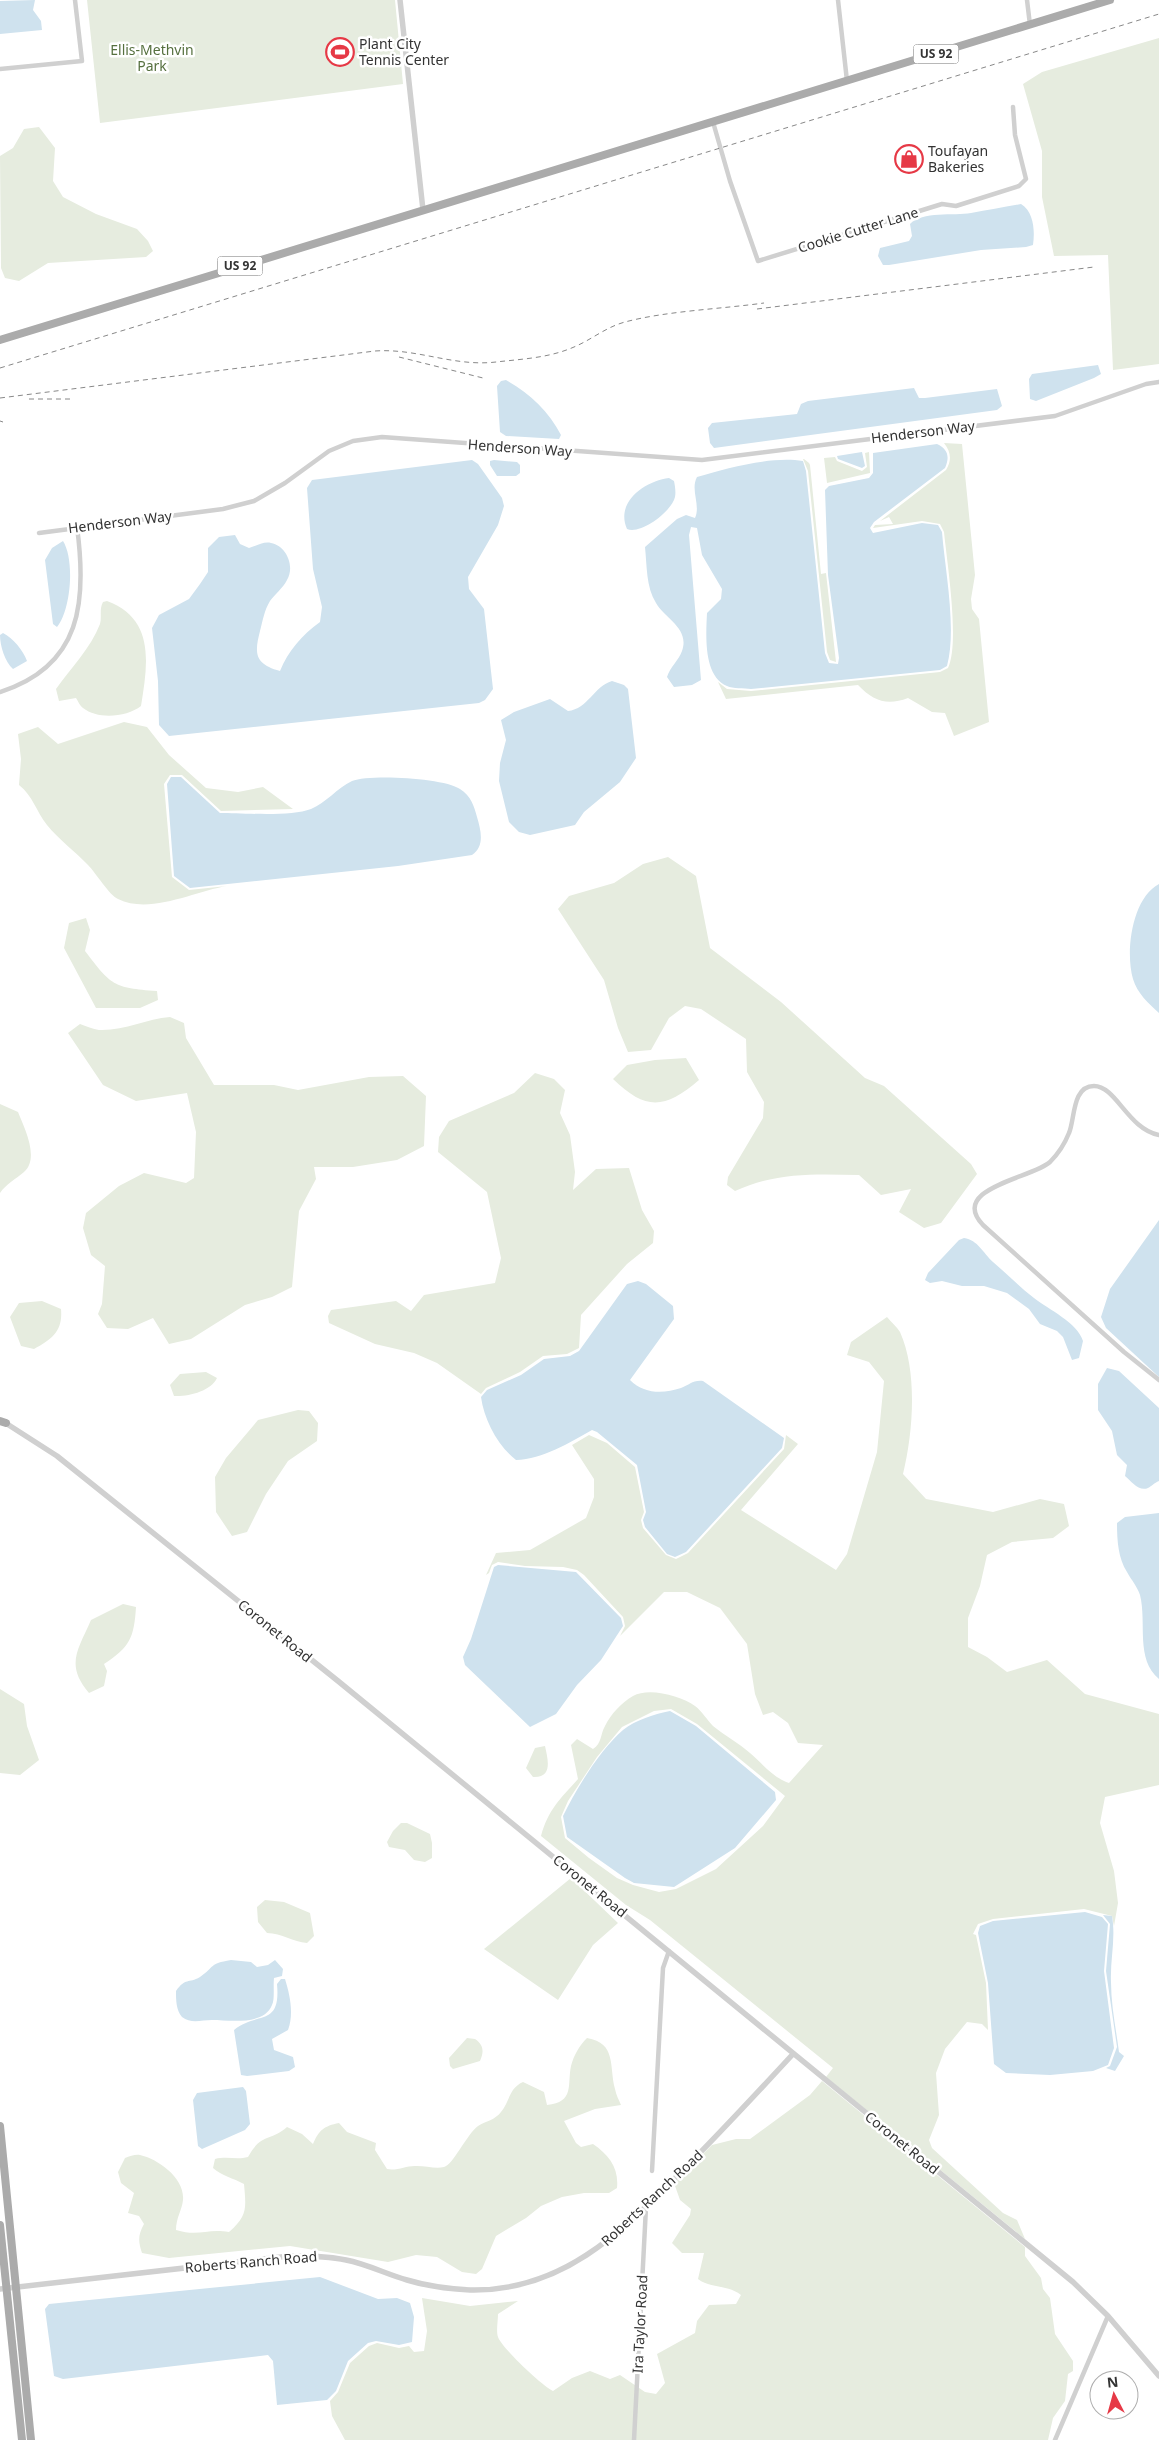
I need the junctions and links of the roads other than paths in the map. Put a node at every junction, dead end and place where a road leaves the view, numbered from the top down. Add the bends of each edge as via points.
1 (75, 0) edge
2 (400, 0) edge
3 (838, 0) edge
4 (1027, 0) edge
5 (1110, 0) edge
6 (1030, 24) junction
7 (0, 69) edge
8 (847, 81) junction
9 (1013, 107) dead end
10 (713, 122) junction
11 (423, 210) junction
12 (0, 340) edge
13 (1159, 382) edge
14 (77, 527) junction
15 (39, 532) dead end
16 (0, 692) edge
17 (1159, 1135) edge
18 (1159, 1380) edge
19 (2, 1420) edge
20 (669, 1951) junction
21 (794, 2054) junction
22 (0, 2126) edge
23 (652, 2171) dead end
24 (2, 2172) edge
25 (646, 2207) junction
26 (0, 2218) edge
27 (0, 2225) edge
28 (8, 2288) edge
29 (1108, 2316) junction
30 (14, 2364) junction
31 (1159, 2376) edge
32 (22, 2440) edge
33 (31, 2440) edge
34 (634, 2440) edge
35 (1055, 2440) edge

1 - 7 street via 82,61
2 - 11 street
3 - 8 street
4 - 6 street
5 - 6 main road, US 92
6 - 8 main road, US 92
8 - 10 main road, US 92
9 - 10 street, Cookie Cutter Lane via 1015,135 1026,179 1020,186 956,206 942,204 758,261
10 - 11 main road, US 92
11 - 12 main road, US 92
13 - 14 street, Henderson Way via 1065,414 702,460 382,437 353,441 329,451 254,501 223,509
14 - 15 street, Henderson Way
14 - 16 street via 82,590 78,618 69,638 44,669
17 - 18 street via 1141,1129 1102,1088 1093,1086 1085,1089 1075,1107 1070,1132 1050,1162 988,1189 976,1202 975,1209 983,1225 1130,1358
19 - 20 street, Coronet Road via 76,1471
20 - 21 street, Coronet Road
20 - 23 street via 663,1968
21 - 25 street, Roberts Ranch Road
21 - 29 street, Coronet Road via 1073,2282
22 - 24 main road
24 - 28 main road
25 - 28 street, Roberts Ranch Road via 617,2235 584,2259 522,2284 472,2290 439,2287 348,2260 290,2256
25 - 34 street, Ira Taylor Road
26 - 28 main road via 4,2224
27 - 28 main road
28 - 30 main road
28 - 33 main road via 24,2367
29 - 31 street, Coronet Road
29 - 35 street
30 - 32 main road
30 - 33 main road via 19,2373 25,2431

